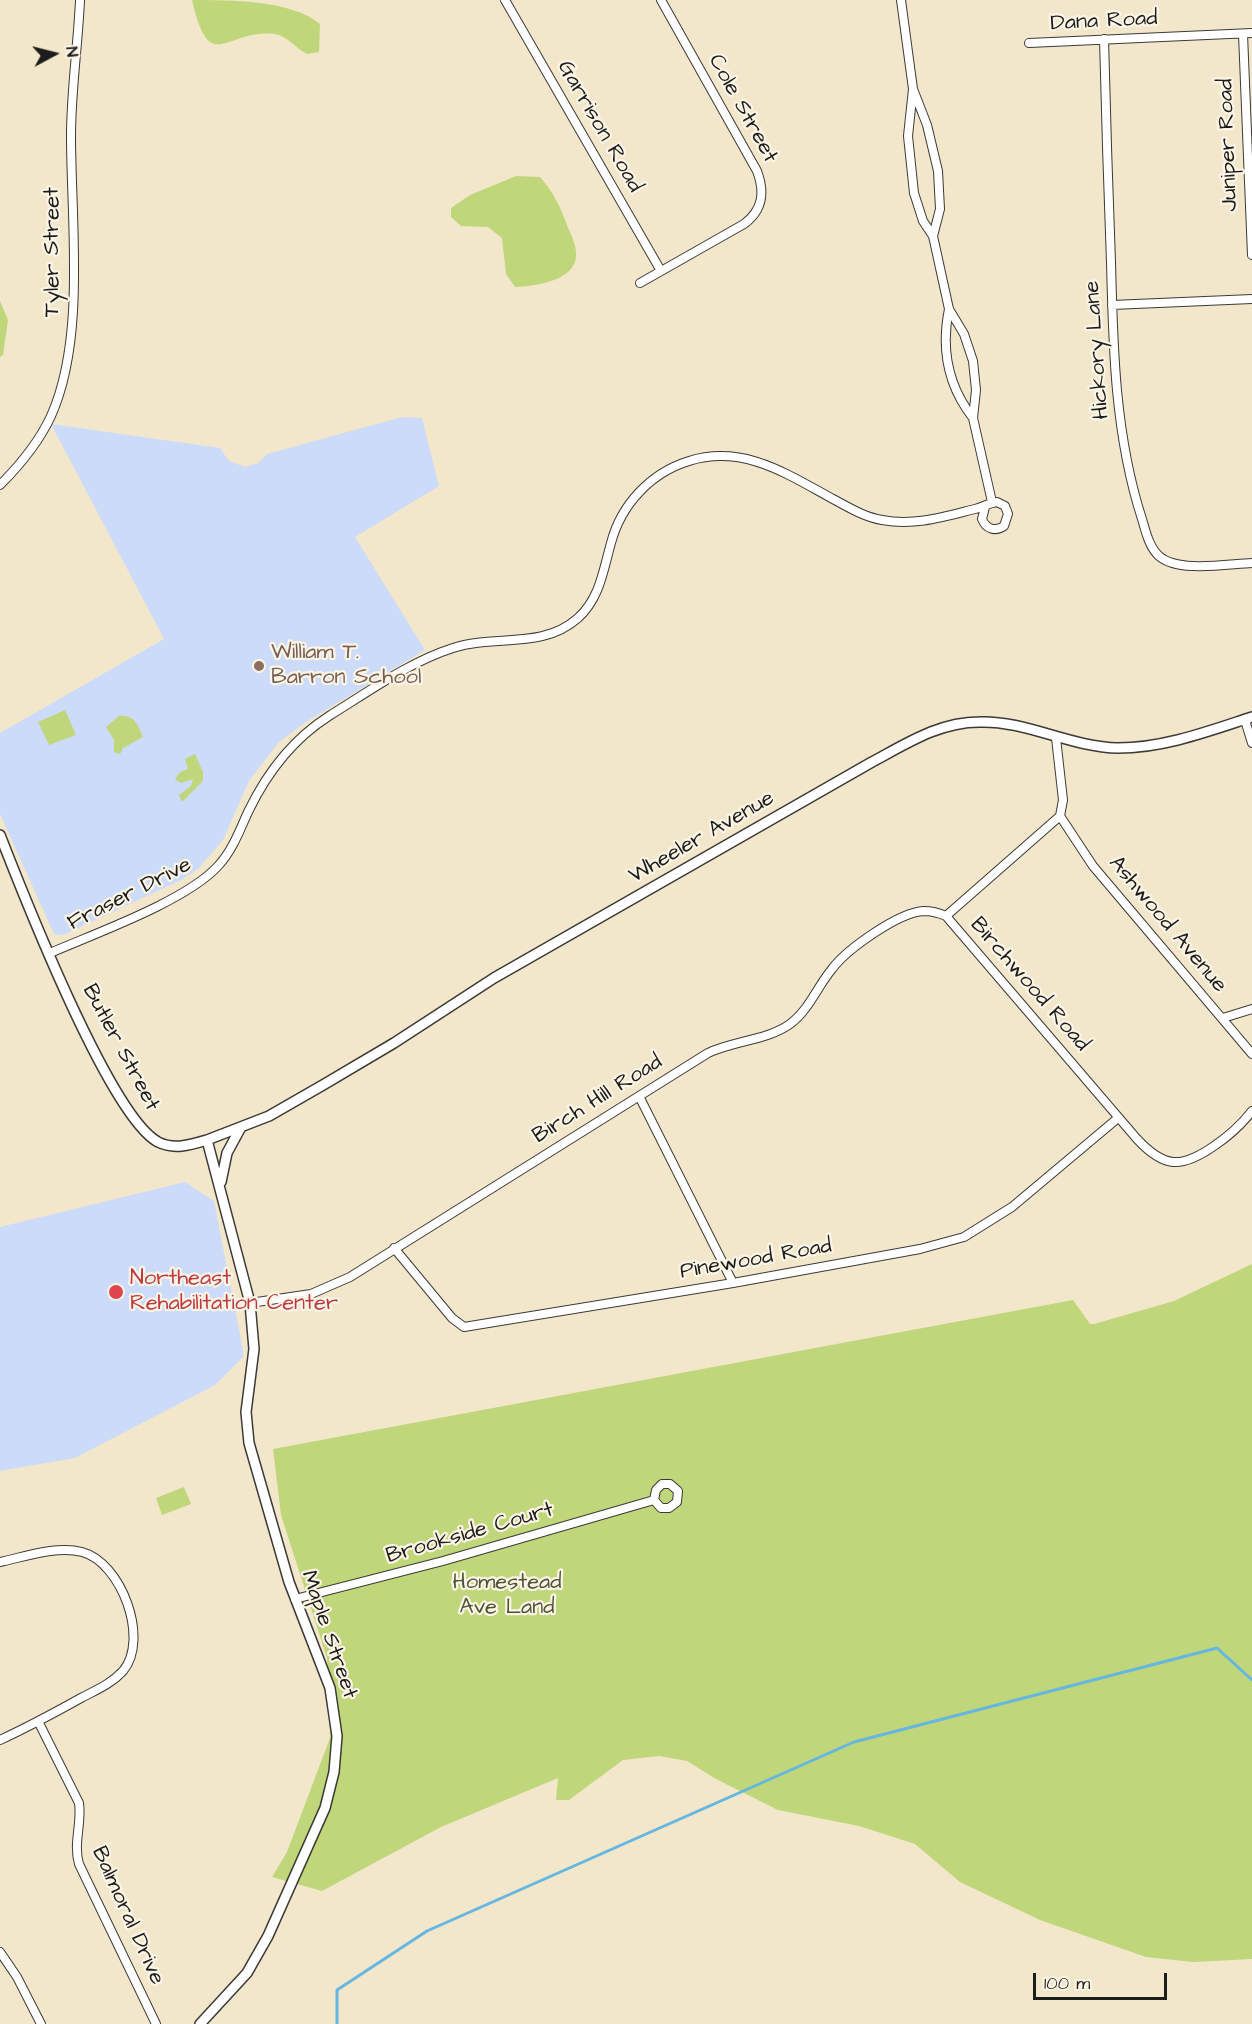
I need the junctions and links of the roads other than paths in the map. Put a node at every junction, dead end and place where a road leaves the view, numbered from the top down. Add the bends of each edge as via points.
1 (80, 0) edge
2 (505, 0) edge
3 (661, 0) edge
4 (901, 0) edge
5 (1252, 33) edge
6 (1243, 34) junction
7 (1104, 39) junction
8 (1029, 44) dead end
9 (913, 89) junction
10 (933, 236) junction
11 (1252, 255) edge
12 (661, 271) junction
13 (640, 283) dead end
14 (1252, 299) edge
15 (1112, 305) junction
16 (949, 309) junction
17 (973, 418) junction
18 (0, 485) edge
19 (1252, 563) edge
20 (1249, 718) edge
21 (1056, 738) junction
22 (1252, 743) edge
23 (1060, 816) junction
24 (0, 835) edge
25 (946, 916) junction
26 (50, 953) junction
27 (1252, 1009) edge
28 (1222, 1018) junction
29 (1252, 1054) edge
30 (639, 1096) junction
31 (1252, 1112) edge
32 (1118, 1118) junction
33 (240, 1129) junction
34 (207, 1140) junction
35 (221, 1187) junction
36 (394, 1248) junction
37 (733, 1283) junction
38 (250, 1303) junction
39 (654, 1500) dead end
40 (0, 1562) edge
41 (295, 1599) junction
42 (39, 1723) junction
43 (0, 1740) edge
44 (0, 1953) edge
45 (41, 2024) edge
46 (156, 2024) edge
47 (200, 2024) edge

1 - 18 street, Tyler Street via 71,134 73,300 69,352 52,414 32,449
2 - 12 street, Garrison Road
3 - 12 street, Cole Street via 757,171 762,196 756,213 744,224
4 - 9 street
5 - 6 street, Dana Road
6 - 7 street, Dana Road
6 - 11 street, Juniper Road
7 - 8 street, Dana Road
7 - 15 street, Hickory Lane
9 - 10 street via 938,171 940,209
9 - 10 street via 908,118 911,175 920,212
10 - 16 street
12 - 13 street, Cole Street
14 - 15 street
15 - 19 street, Hickory Lane via 1121,423 1138,508 1151,546 1162,559 1177,565
16 - 17 street via 964,334 973,361
16 - 17 street via 945,338 948,367 957,394
17 - 26 street, Fraser Drive via 989,505 919,522 892,521 855,511 759,461 718,456 677,465 651,481 624,512 611,541 597,592 578,618 541,637 459,646 438,653 329,716 282,757 259,791 230,851 211,873 184,893
20 - 21 street, Wheeler Avenue via 1141,747 1110,747
20 - 22 street
21 - 23 street via 1063,800
21 - 33 street, Wheeler Avenue via 1000,723 979,722 948,726 919,737 494,978 394,1043
23 - 25 street, Birchwood Road
23 - 28 street, Ashwood Avenue via 1093,866
24 - 26 street, Butler Street
25 - 30 street, Birch Hill Road via 923,911 906,916 863,942 833,967 804,1010 788,1025 720,1047
25 - 32 street, Birchwood Road
26 - 34 street, Butler Street via 97,1056 140,1127 165,1145
27 - 28 street
28 - 29 street, Ashwood Avenue
30 - 36 street, Birch Hill Road
30 - 37 street
31 - 32 street, Birchwood Road via 1241,1125 1185,1162 1170,1162 1145,1148
32 - 37 street, Pinewood Road via 1012,1207 964,1237 920,1249
33 - 34 street, Wheeler Avenue
33 - 35 street via 227,1154
34 - 35 street
35 - 38 street
36 - 37 street, Pinewood Road via 452,1318 464,1327
36 - 38 street, Birch Hill Road via 322,1290
38 - 41 street, Maple Street via 254,1348 246,1412 249,1443
39 - 41 street, Brookside Court
40 - 42 street via 45,1553 82,1552 111,1573 135,1631 129,1660 116,1677
41 - 47 street, Maple Street via 334,1704 336,1754 331,1789 256,1961
42 - 43 street
42 - 46 street, Balmoral Drive via 79,1803 76,1854
44 - 45 street

